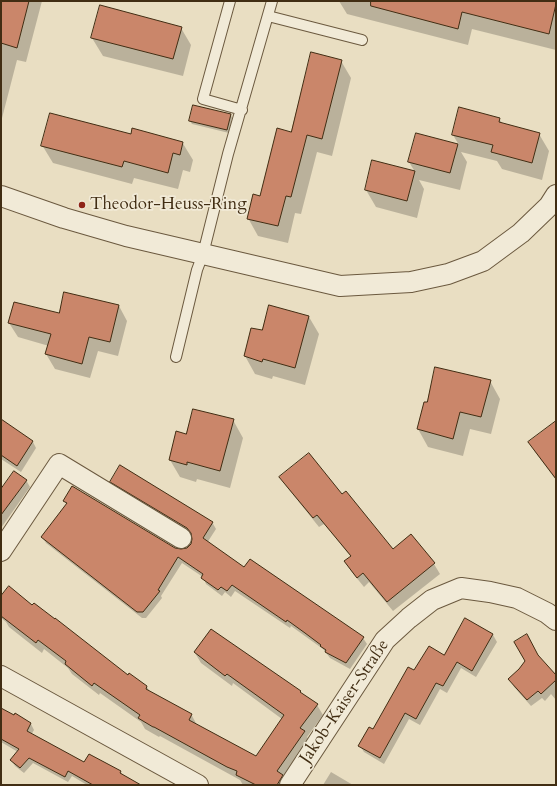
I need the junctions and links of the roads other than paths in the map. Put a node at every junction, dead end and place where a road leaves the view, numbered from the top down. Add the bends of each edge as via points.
1 (230, 1) edge
2 (272, 1) edge
3 (268, 16) junction
4 (362, 40) dead end
5 (242, 110) junction
6 (556, 195) edge
7 (1, 196) edge
8 (203, 254) junction
9 (176, 357) dead end
10 (181, 538) dead end
11 (1, 551) edge
12 (553, 613) edge
13 (1, 676) edge
14 (198, 785) edge
15 (290, 785) edge

1 - 5 lane via 203,99
2 - 3 lane
3 - 4 lane
3 - 5 lane
5 - 8 lane via 228,154
6 - 8 street via 549,206 522,233 483,261 448,274 411,282 340,286
7 - 8 street via 84,224
8 - 9 lane
10 - 11 street via 59,464
12 - 15 street, Jakob-Kaiser-Straße via 517,598 461,588 432,600 385,640
13 - 14 street

